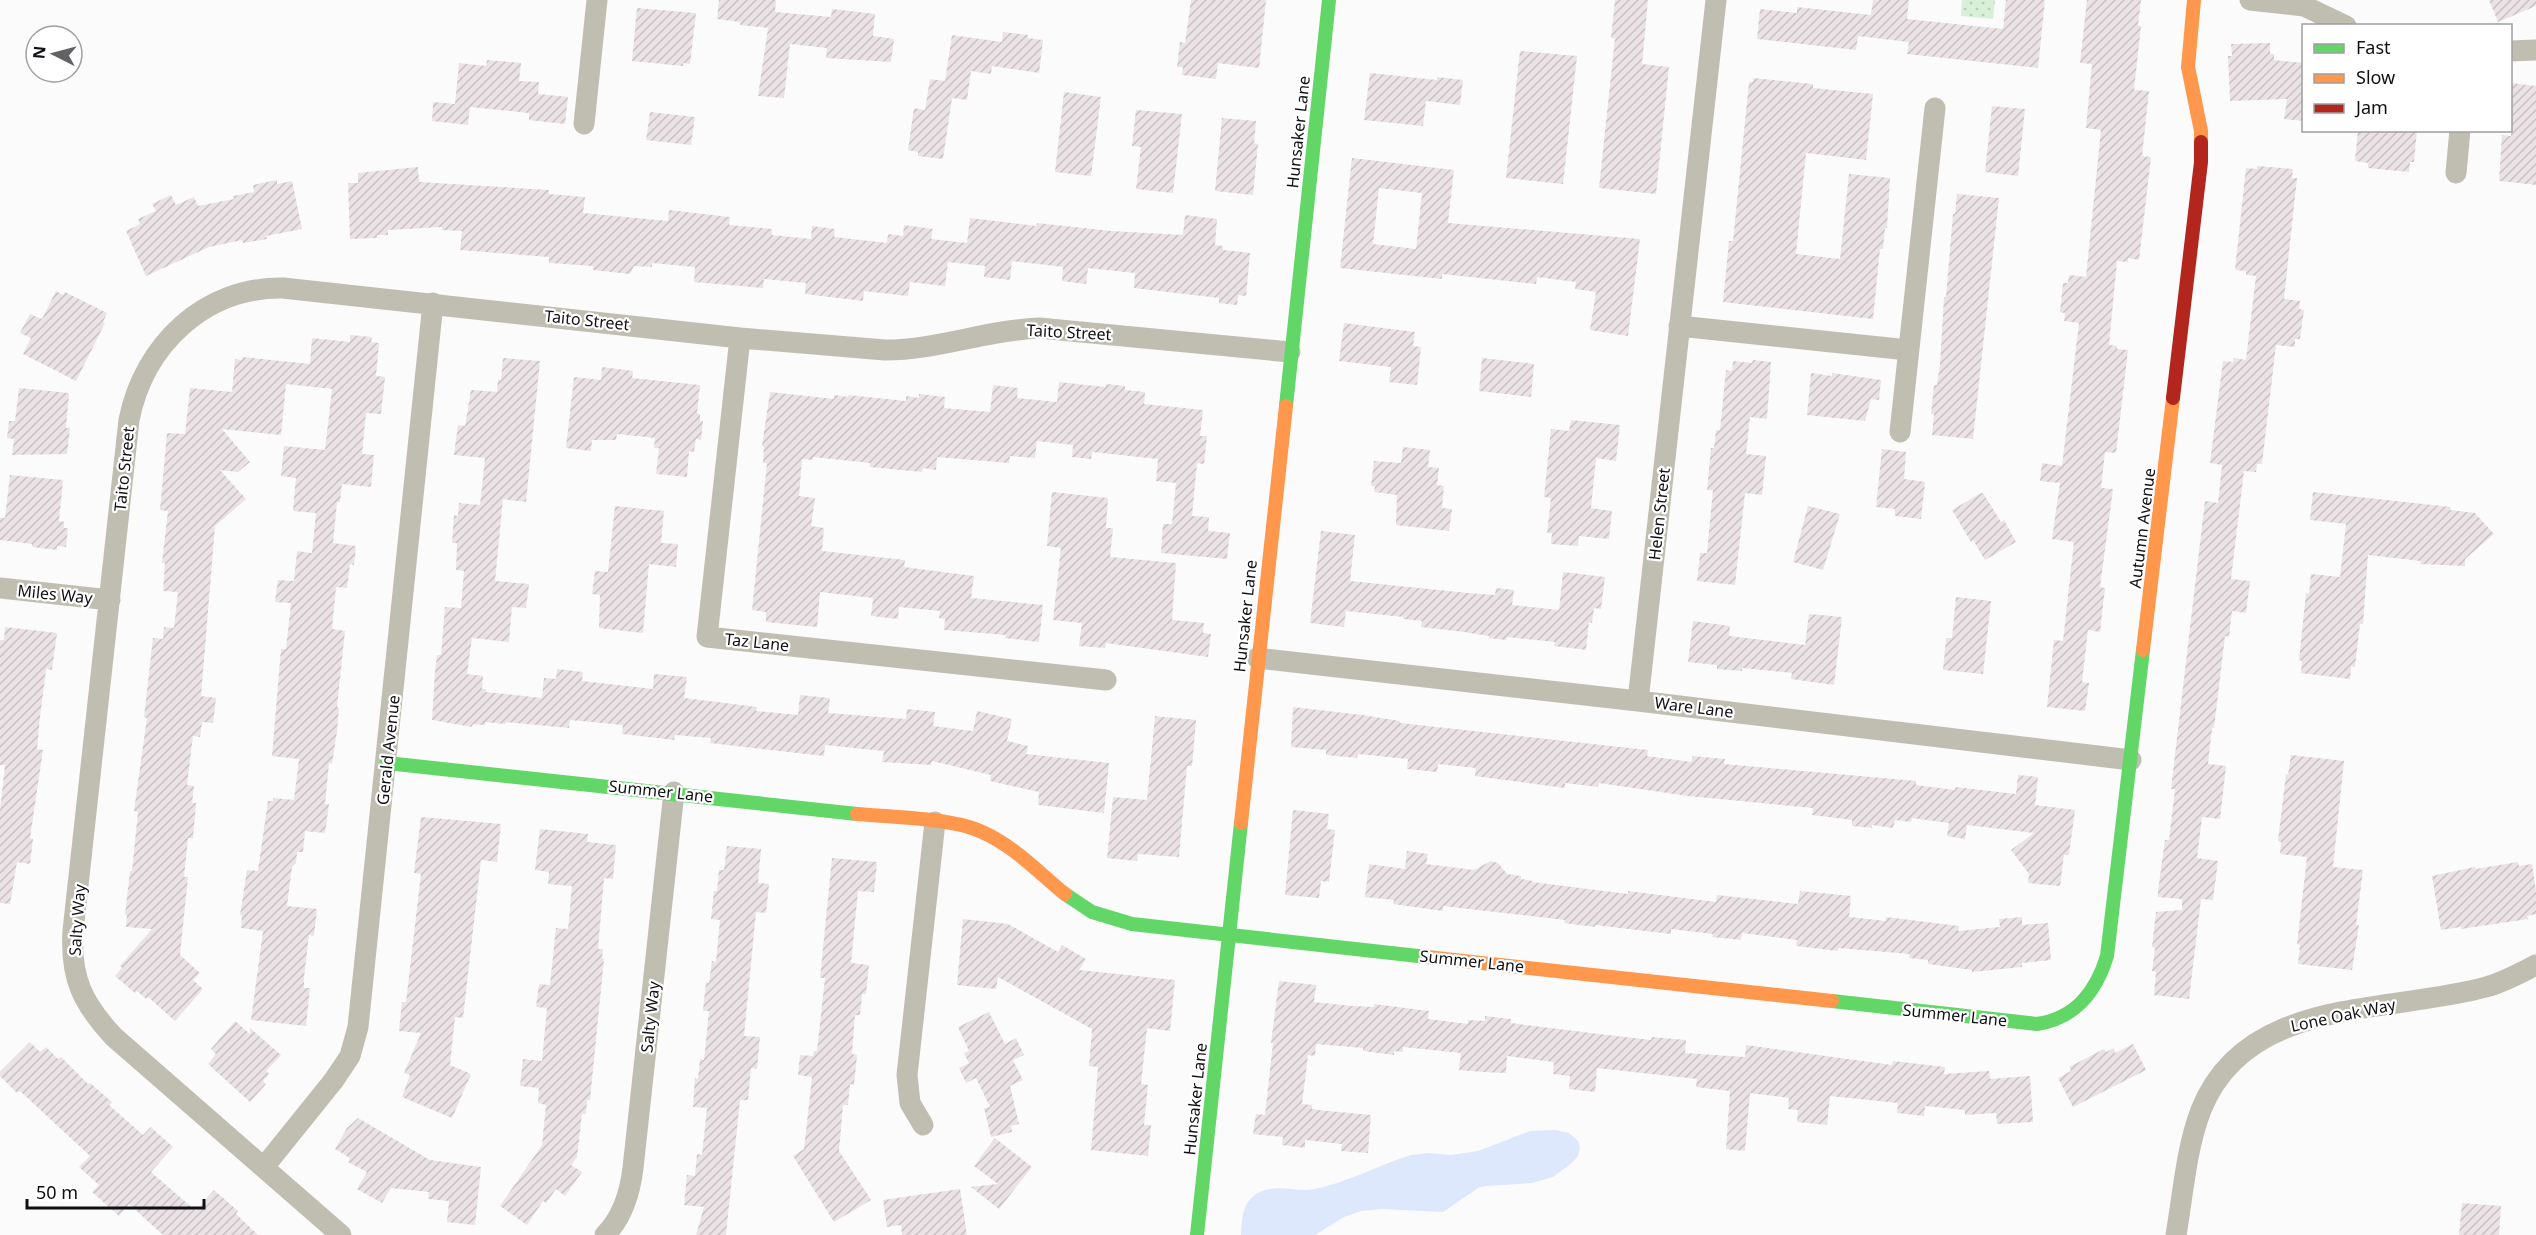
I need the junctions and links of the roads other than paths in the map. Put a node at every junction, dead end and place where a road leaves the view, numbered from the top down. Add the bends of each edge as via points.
1 (597, 0) edge
2 (1329, 0) edge
3 (1716, 0) edge
4 (2194, 0) edge
5 (2250, 0) edge
6 (2342, 24) edge
7 (2536, 50) edge
8 (2512, 51) edge
9 (1935, 108) dead end
10 (584, 124) dead end
11 (2460, 132) edge
12 (2456, 173) dead end
13 (433, 303) junction
14 (1679, 326) junction
15 (740, 338) junction
16 (1908, 350) junction
17 (1290, 352) junction
18 (1900, 432) dead end
19 (0, 588) edge
20 (110, 600) junction
21 (1257, 658) junction
22 (1106, 680) dead end
23 (1638, 701) junction
24 (2131, 760) junction
25 (387, 763) junction
26 (674, 792) junction
27 (934, 822) junction
28 (1229, 934) junction
29 (2536, 965) edge
30 (2037, 1024) joint
31 (923, 1125) dead end
32 (264, 1167) junction
33 (341, 1235) edge
34 (605, 1235) edge
35 (1197, 1235) edge
36 (2176, 1235) edge

1 - 10 street
2 - 17 street, Hunsaker Lane
3 - 14 street, Helen Street
4 - 24 street, Autumn Avenue via 2188,67 2201,131 2201,162
5 - 6 street via 2304,6
7 - 8 street
9 - 16 street
11 - 12 street
13 - 15 street, Taito Street
13 - 20 street, Taito Street via 265,288 233,295 193,318 168,339 147,367 133,400
13 - 25 street, Gerald Avenue
14 - 16 street
14 - 23 street, Helen Street
15 - 17 street, Taito Street via 895,350 1001,330 1052,328
15 - 22 street, Taz Lane via 707,637
16 - 18 street
17 - 21 street, Hunsaker Lane
19 - 20 street, Miles Way
20 - 32 street, Salty Way via 74,931 74,969 83,997 114,1037
21 - 23 street, Ware Lane
21 - 28 street, Hunsaker Lane
23 - 24 street, Ware Lane
24 - 30 street, Autumn Avenue via 2104,967 2095,988 2074,1011 2055,1021
25 - 26 street, Summer Lane
25 - 32 street, Gerald Avenue via 358,1027 350,1056
26 - 27 street, Summer Lane
26 - 34 street, Salty Way via 632,1179 623,1208
27 - 28 street, Summer Lane via 963,825 995,837 1067,896 1099,914 1132,924
27 - 31 street via 907,1075 910,1103
28 - 30 street, Summer Lane
28 - 35 street, Hunsaker Lane
29 - 36 street, Lone Oak Way via 2484,987 2291,1025 2251,1045 2218,1078 2201,1111
32 - 33 street, Salty Way

